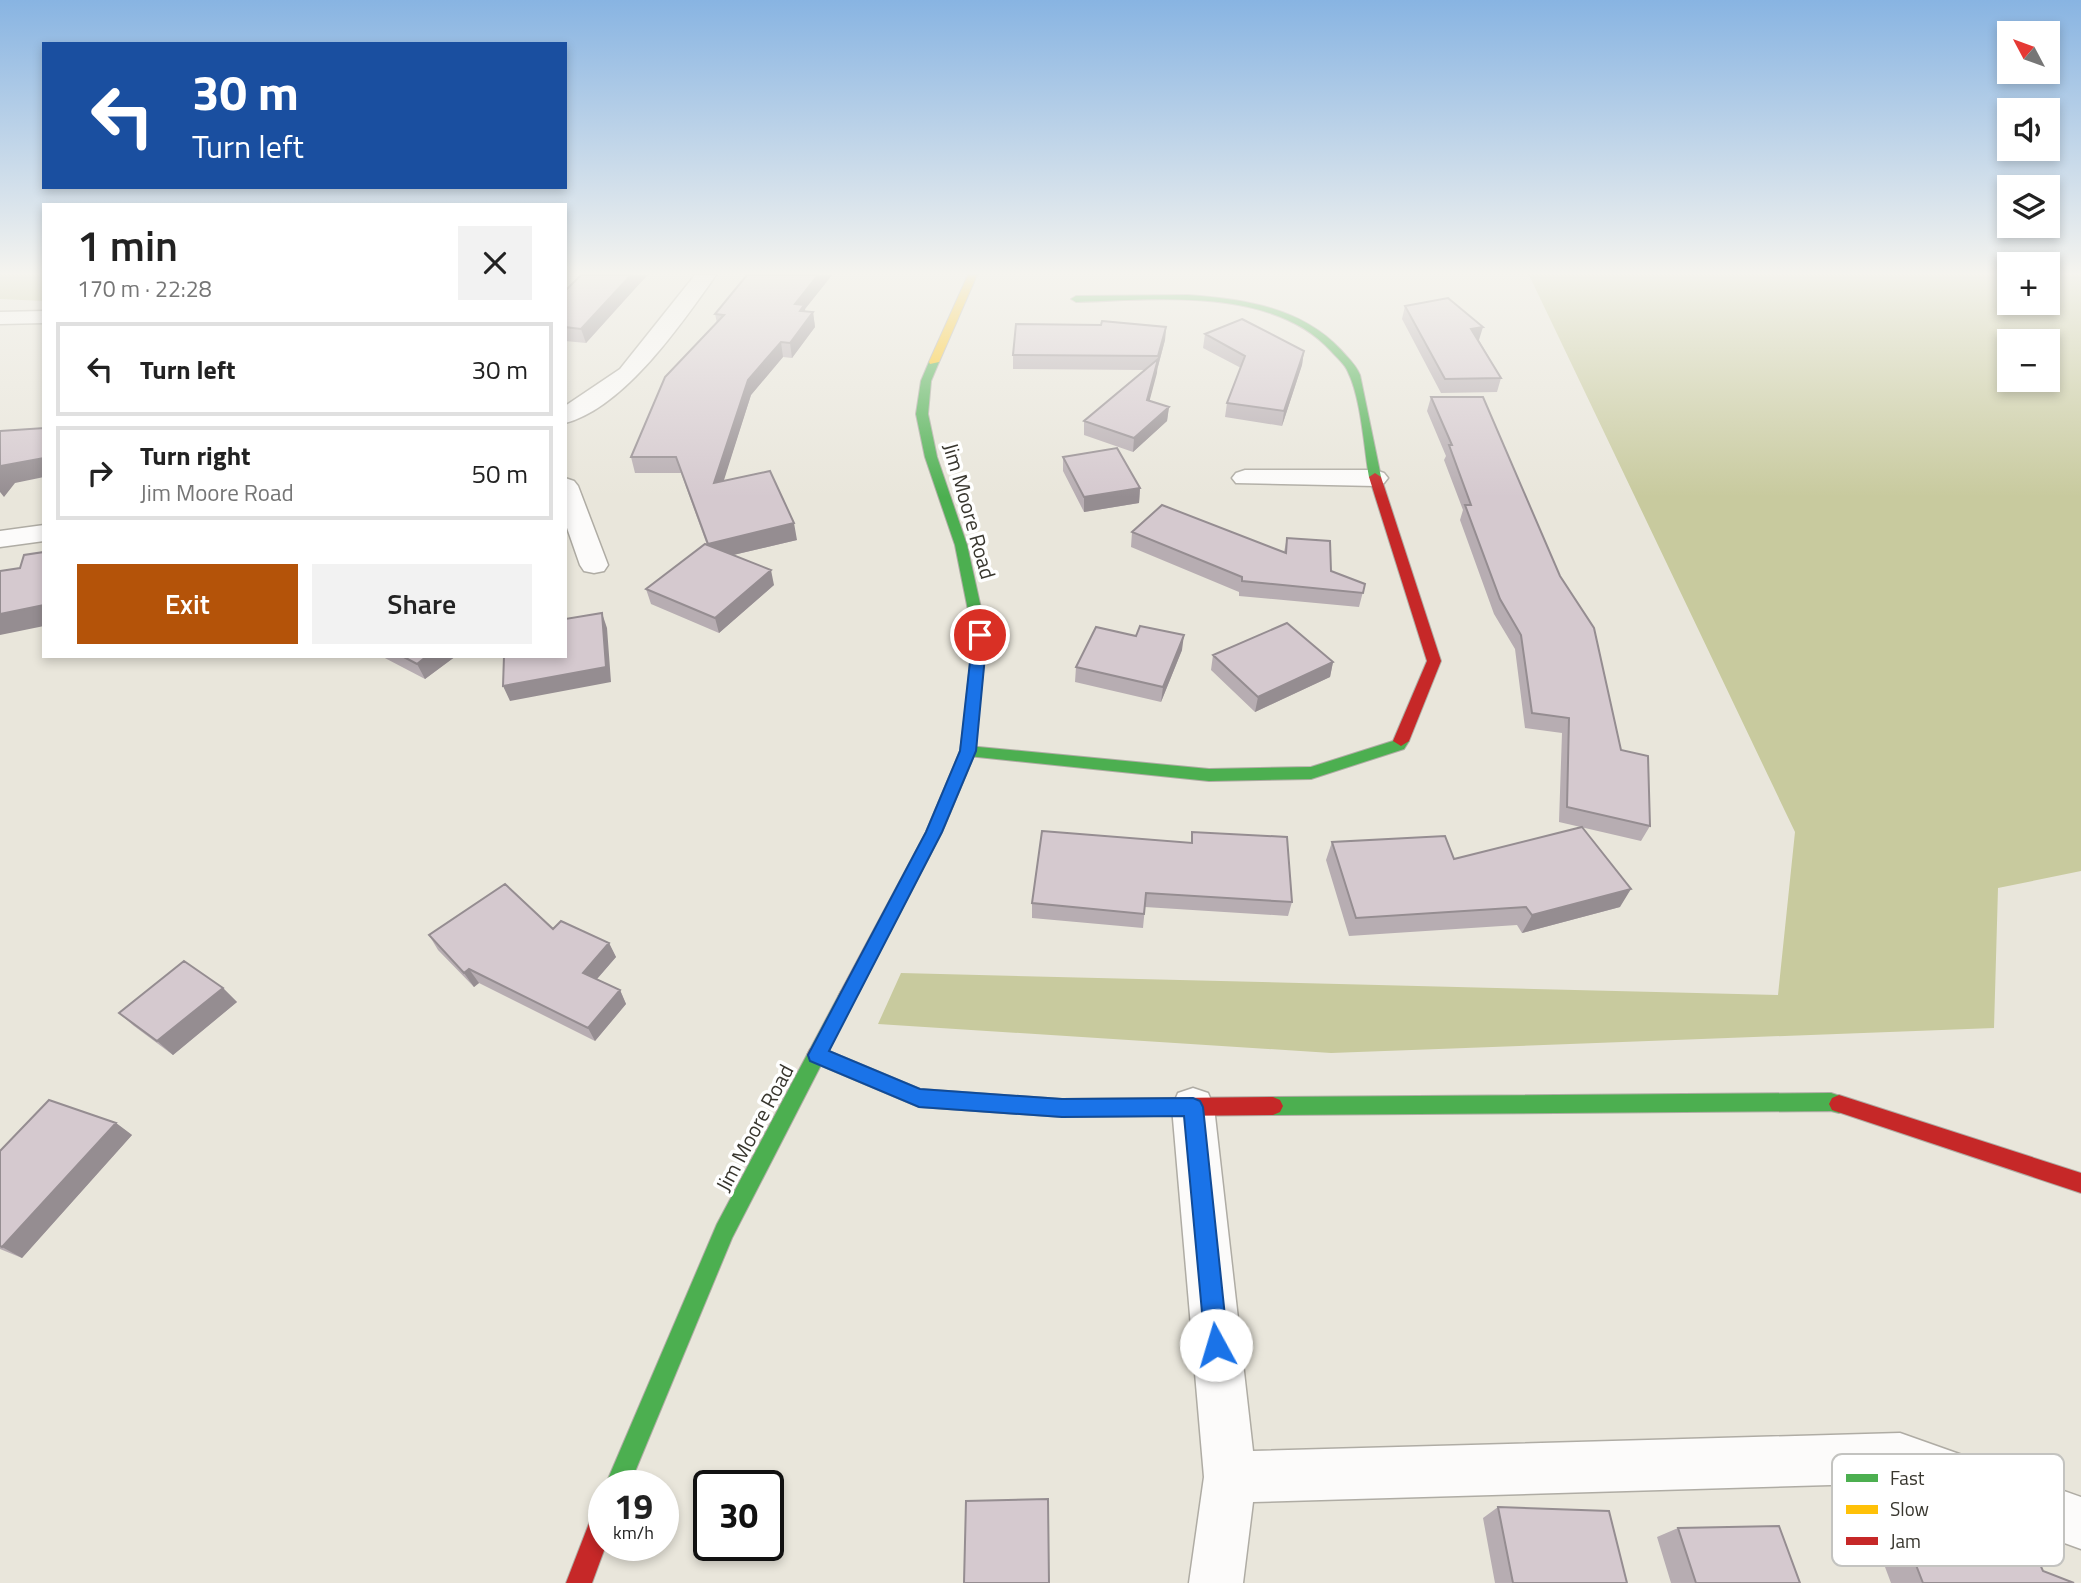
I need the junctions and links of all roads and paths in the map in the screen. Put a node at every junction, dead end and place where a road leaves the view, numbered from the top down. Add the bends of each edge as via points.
1 (648, 349) edge
2 (940, 349) edge
3 (1333, 349) edge
4 (567, 415) edge
5 (1245, 478) dead end
6 (1374, 478) junction
7 (567, 491) edge
8 (42, 533) edge
9 (0, 539) edge
10 (594, 565) dead end
11 (968, 751) junction
12 (817, 1055) junction
13 (1193, 1107) junction
14 (2081, 1183) edge
15 (1832, 1460) edge
16 (624, 1470) edge
17 (1230, 1476) junction
18 (2064, 1517) edge
19 (2081, 1523) edge
20 (588, 1559) edge
21 (579, 1583) edge
22 (1216, 1583) edge

1 - 4 street via 628,374
2 - 11 street, Jim Moore Road via 926,381 922,414 930,457 961,545 980,635
3 - 6 street via 1354,370
5 - 6 street
6 - 11 street via 1434,661 1399,745 1311,773 1209,775
7 - 10 street
8 - 9 street
11 - 12 street, Jim Moore Road via 934,832
12 - 13 street via 919,1098 1062,1108
12 - 16 street, Jim Moore Road via 724,1231
13 - 14 street via 1831,1102
13 - 17 street
15 - 17 street
17 - 22 street
18 - 19 street
20 - 21 street

